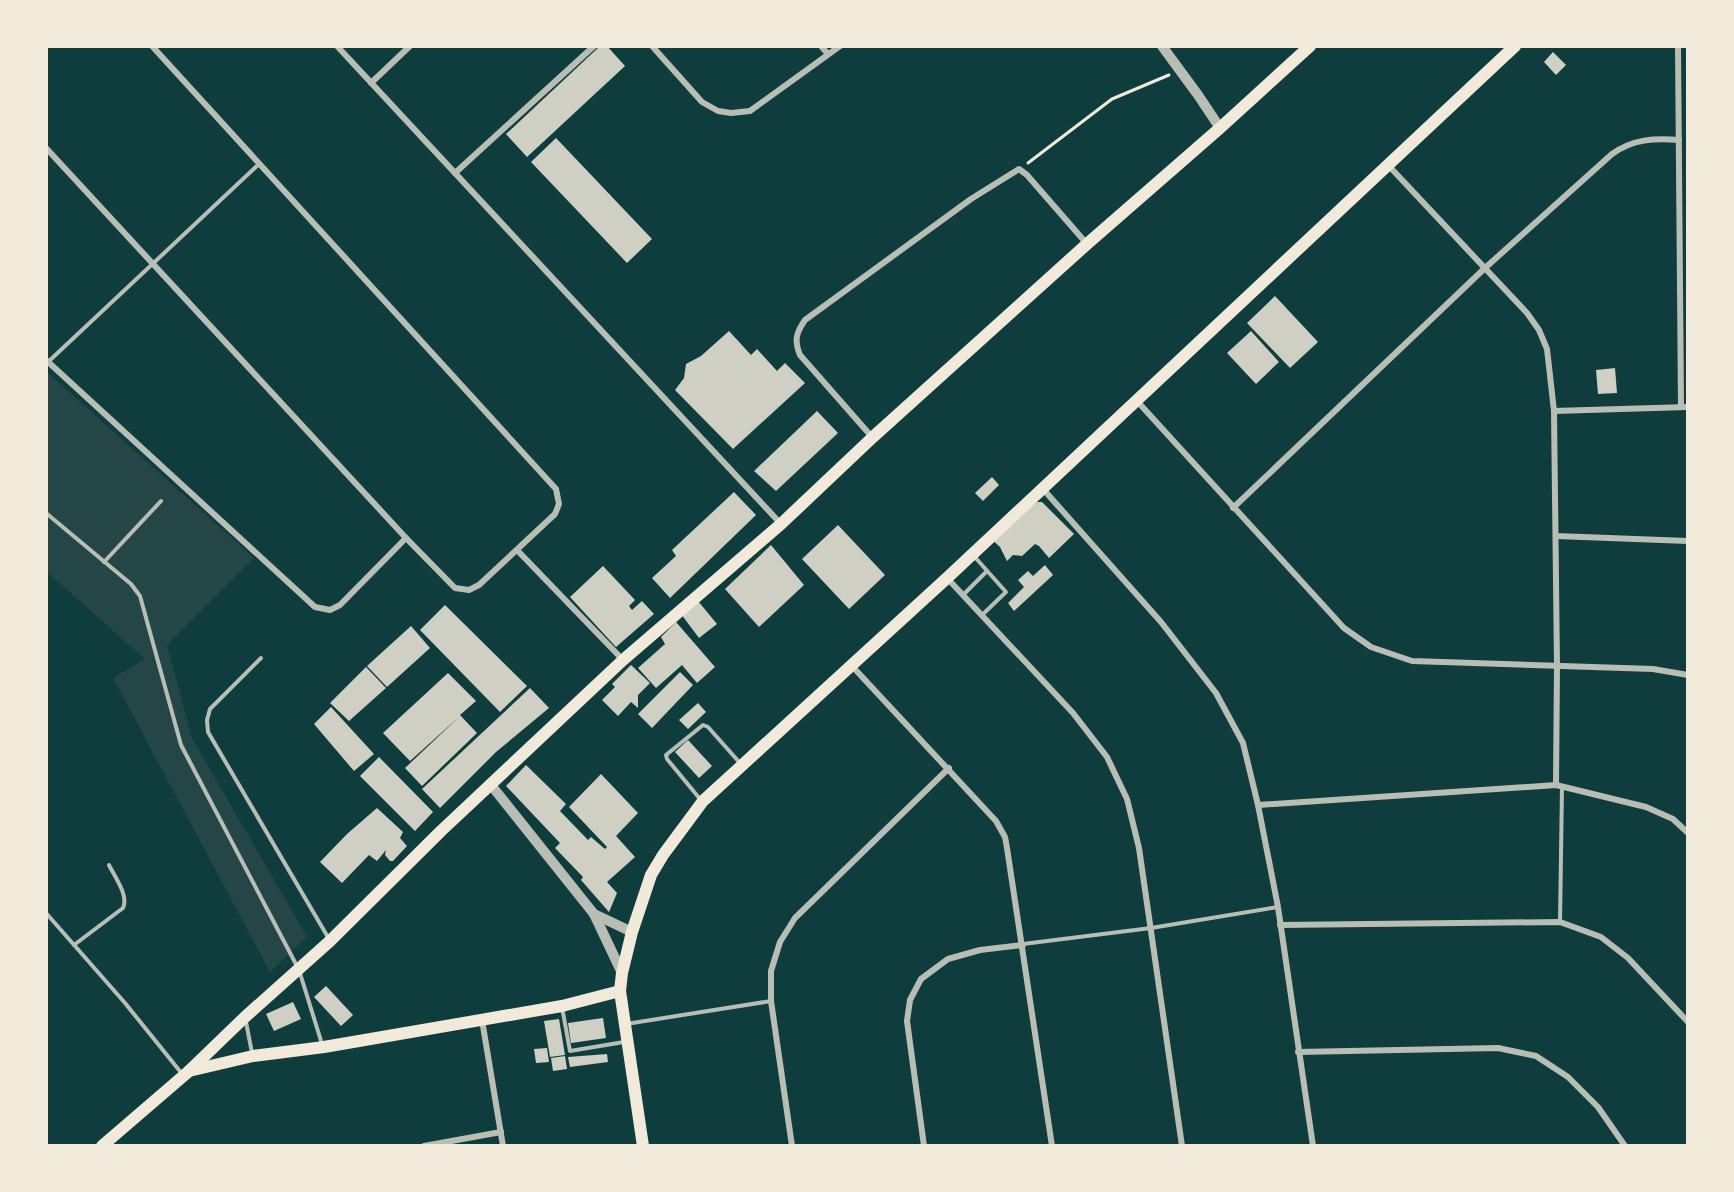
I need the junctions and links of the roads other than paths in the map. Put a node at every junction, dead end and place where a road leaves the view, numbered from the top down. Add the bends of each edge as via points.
1 (152, 46) edge
2 (337, 46) edge
3 (410, 46) edge
4 (594, 46) edge
5 (652, 46) edge
6 (821, 46) edge
7 (840, 46) edge
8 (1162, 46) edge
9 (1310, 46) edge
10 (1515, 46) edge
11 (1677, 46) edge
12 (828, 54) junction
13 (371, 82) junction
14 (1220, 128) junction
15 (1679, 140) junction
16 (46, 148) edge
17 (260, 164) junction
18 (1388, 165) junction
19 (455, 173) junction
20 (1087, 244) junction
21 (154, 263) junction
22 (1485, 268) junction
23 (47, 361) edge
24 (1137, 401) junction
25 (1684, 407) edge
26 (1554, 411) junction
27 (873, 437) junction
28 (1043, 489) junction
29 (161, 501) dead end
30 (1233, 508) junction
31 (46, 513) edge
32 (781, 524) junction
33 (1556, 536) junction
34 (406, 538) junction
35 (1688, 541) edge
36 (517, 549) junction
37 (972, 554) junction
38 (104, 562) junction
39 (987, 571) junction
40 (947, 578) junction
41 (963, 595) junction
42 (982, 615) junction
43 (261, 658) dead end
44 (622, 660) junction
45 (852, 666) junction
46 (1557, 666) junction
47 (1688, 675) edge
48 (742, 765) junction
49 (949, 768) junction
50 (491, 784) junction
51 (1559, 786) junction
52 (703, 801) junction
53 (1258, 805) junction
54 (1688, 833) edge
55 (109, 865) dead end
56 (1278, 907) junction
57 (46, 913) edge
58 (594, 914) junction
59 (1560, 922) junction
60 (1280, 925) junction
61 (1151, 928) junction
62 (632, 932) junction
63 (330, 941) junction
64 (74, 945) junction
65 (1023, 945) junction
66 (299, 970) junction
67 (622, 973) junction
68 (620, 991) junction
69 (771, 1001) junction
70 (562, 1006) junction
71 (245, 1017) junction
72 (482, 1020) junction
73 (1688, 1022) edge
74 (626, 1024) junction
75 (628, 1042) junction
76 (324, 1047) junction
77 (1298, 1052) junction
78 (253, 1056) junction
79 (186, 1074) junction
80 (501, 1132) junction
81 (102, 1146) edge
82 (424, 1146) edge
83 (503, 1146) edge
84 (643, 1146) edge
85 (792, 1146) edge
86 (924, 1146) edge
87 (1052, 1146) edge
88 (1182, 1146) edge
89 (1313, 1146) edge
90 (1625, 1146) edge

1 - 17 street
2 - 13 street
3 - 13 street
4 - 19 street
5 - 12 street via 702,102 731,113 750,111
6 - 12 street
7 - 12 street
8 - 14 street
9 - 14 main road
10 - 18 main road
11 - 15 street
13 - 19 street
14 - 20 main road
15 - 22 street via 1648,139 1619,149
15 - 25 street
16 - 21 street
17 - 21 lane
17 - 36 street via 556,489 559,504 555,514
18 - 22 street
18 - 24 main road
19 - 32 street
20 - 27 main road
20 - 27 street via 1019,170 971,199 805,320 796,332 801,355
21 - 23 lane
21 - 34 street
22 - 26 street via 1527,313 1544,340
22 - 30 street
23 - 34 street via 315,607 330,610 340,605
24 - 28 main road
24 - 30 street
25 - 26 street
26 - 33 street
27 - 32 main road
28 - 37 main road
28 - 53 street via 1161,622 1216,693 1243,743
29 - 38 lane
30 - 46 street via 1344,628 1371,647 1412,661
31 - 38 lane
32 - 44 main road
33 - 35 street
33 - 46 street
34 - 36 street via 461,590 479,585
36 - 44 street
37 - 39 lane
37 - 40 main road
38 - 66 lane via 140,596 181,745
39 - 41 lane
39 - 42 lane via 1006,592
40 - 41 street
40 - 45 main road
41 - 42 street
42 - 61 street via 1073,713 1107,757 1132,818
43 - 63 lane via 210,709 208,732
44 - 50 main road
45 - 48 main road
45 - 49 street
46 - 47 street via 1653,669
46 - 51 street
48 - 52 main road
48 - 52 lane via 703,725 666,755
49 - 65 street via 996,820 1005,837
49 - 69 street via 795,918 780,942 771,971
50 - 58 street
50 - 63 main road
51 - 53 street
51 - 54 street via 1646,807 1673,819
51 - 59 lane
52 - 62 main road via 651,875
53 - 56 street
55 - 64 lane via 124,897 123,908
56 - 60 street
56 - 61 lane
57 - 64 lane
58 - 62 street
58 - 67 street
59 - 60 street
59 - 73 street via 1601,937 1628,958
60 - 77 street
61 - 65 lane
61 - 88 street
62 - 67 main road
63 - 66 main road
64 - 79 lane
65 - 86 street via 948,959 921,979 910,1000 906,1021
65 - 87 street
66 - 71 main road
66 - 76 lane
67 - 68 main road
68 - 70 main road
68 - 74 main road
69 - 74 lane
69 - 85 street
70 - 72 main road
70 - 75 lane via 570,1052
71 - 78 lane
71 - 79 main road
72 - 76 main road
72 - 80 street
74 - 75 main road
75 - 84 main road
76 - 78 main road
77 - 89 street
77 - 90 street via 1498,1048 1536,1056 1568,1077 1598,1107
78 - 79 main road
79 - 81 main road
80 - 82 street
80 - 83 street

